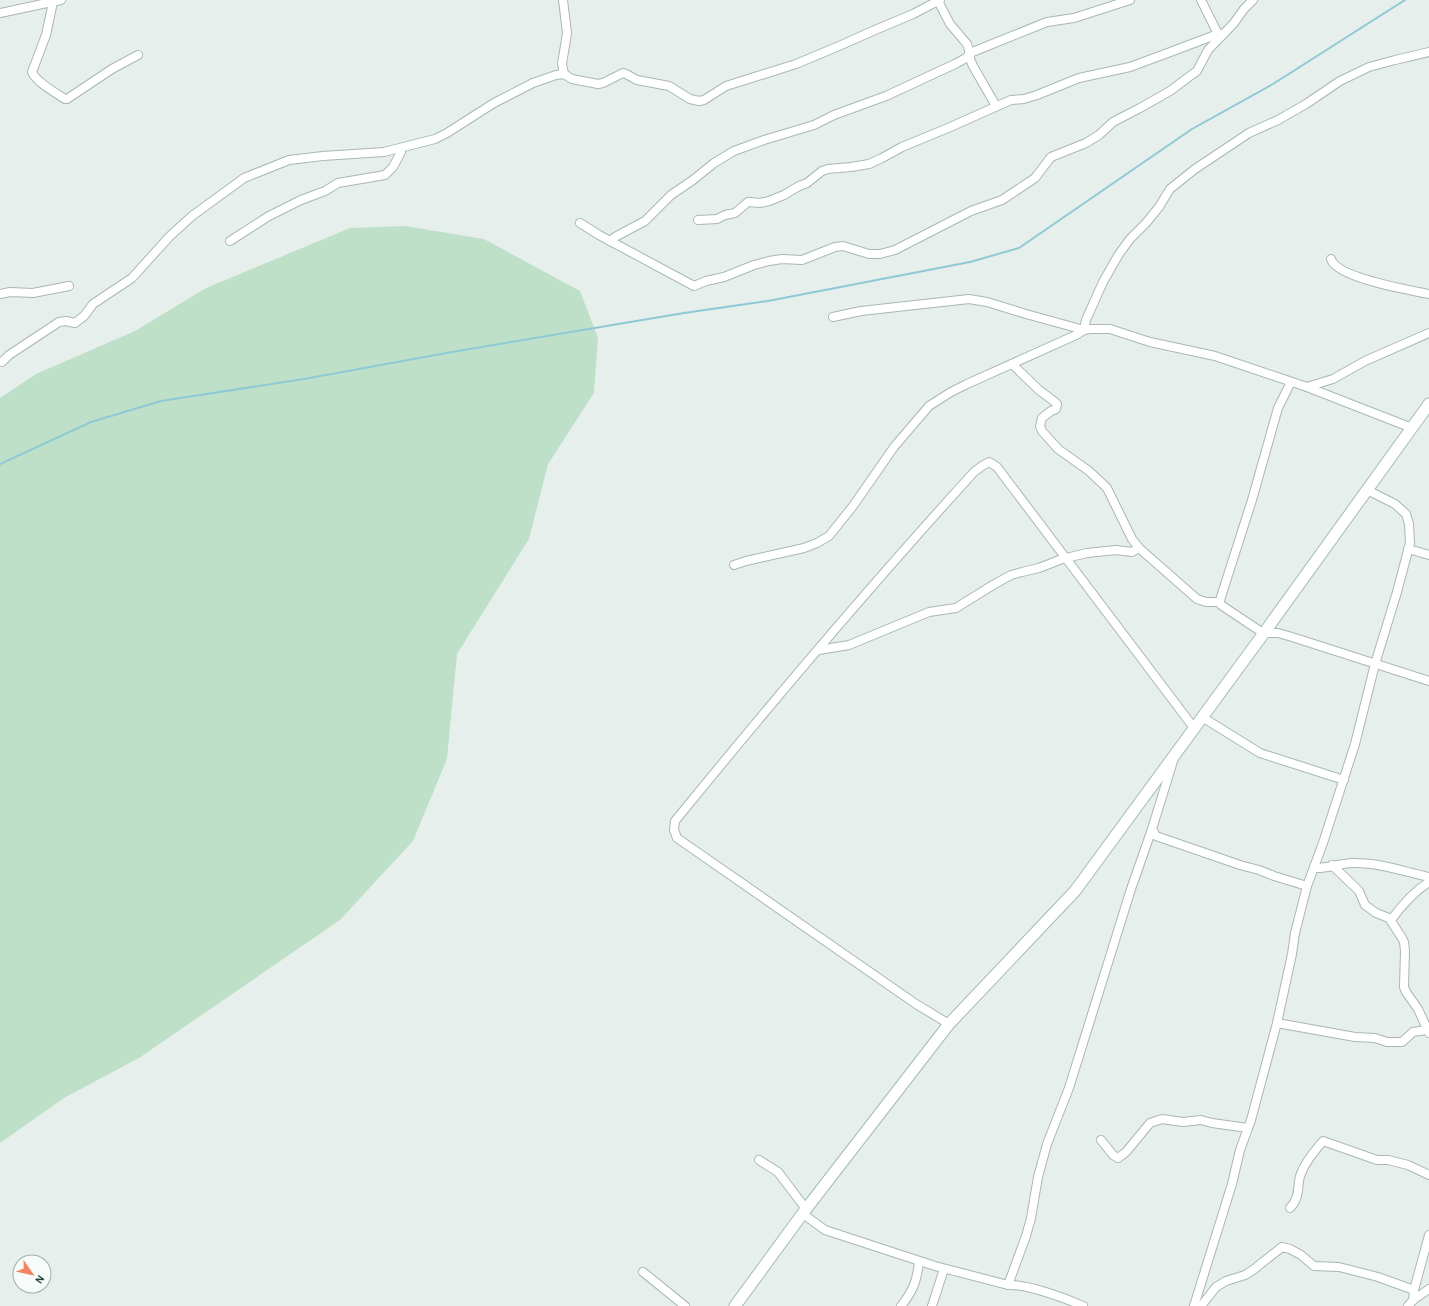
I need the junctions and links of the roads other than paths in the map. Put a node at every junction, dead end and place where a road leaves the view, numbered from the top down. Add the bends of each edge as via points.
1 (563, 0) edge
2 (1130, 0) edge
3 (1201, 0) edge
4 (1253, 0) edge
5 (57, 1) edge
6 (939, 1) edge
7 (0, 13) edge
8 (1220, 34) junction
9 (1429, 52) edge
10 (970, 53) junction
11 (138, 55) dead end
12 (564, 74) junction
13 (996, 106) junction
14 (401, 148) junction
15 (698, 220) dead end
16 (580, 223) dead end
17 (230, 241) dead end
18 (610, 241) junction
19 (1331, 259) dead end
20 (69, 286) dead end
21 (0, 294) edge
22 (1429, 294) edge
23 (832, 317) dead end
24 (1084, 330) junction
25 (1429, 333) edge
26 (2, 362) dead end
27 (1012, 364) junction
28 (1291, 382) junction
29 (1307, 387) junction
30 (1429, 404) edge
31 (1412, 428) junction
32 (1367, 490) junction
33 (1139, 548) junction
34 (1408, 549) junction
35 (1429, 555) edge
36 (1066, 559) junction
37 (734, 565) dead end
38 (1220, 602) junction
39 (1264, 633) junction
40 (818, 650) junction
41 (1375, 664) junction
42 (1429, 681) edge
43 (1202, 718) junction
44 (1194, 728) junction
45 (1175, 755) junction
46 (1344, 780) junction
47 (1152, 829) junction
48 (1332, 866) junction
49 (1314, 868) junction
50 (1429, 877) edge
51 (1429, 882) edge
52 (1307, 886) junction
53 (1390, 920) junction
54 (1277, 1023) junction
55 (949, 1024) junction
56 (1428, 1032) edge
57 (1248, 1128) junction
58 (1101, 1140) dead end
59 (759, 1160) dead end
60 (1429, 1175) edge
61 (1290, 1208) dead end
62 (804, 1212) junction
63 (1429, 1234) edge
64 (918, 1262) junction
65 (944, 1269) junction
66 (643, 1272) dead end
67 (1008, 1285) junction
68 (1429, 1289) edge
69 (1414, 1290) junction
70 (1411, 1303) edge
71 (684, 1306) edge
72 (735, 1306) edge
73 (901, 1306) edge
74 (932, 1306) edge
75 (1083, 1306) edge
76 (1194, 1306) edge
77 (1201, 1306) edge

1 - 12 street via 567,33 562,64
2 - 10 street via 1074,18 1047,22
3 - 8 street
4 - 8 street via 1234,23
5 - 7 street
5 - 11 street via 32,72 44,85 67,99
6 - 10 street via 950,24 967,44
6 - 12 street via 796,64 726,86 700,101 690,99 669,86 637,80 623,73 603,83 594,84 572,79
8 - 13 street via 1136,65 1079,78 1037,95
8 - 18 street via 1197,71 1170,91 1113,122 1086,143 1051,157 1035,178 1002,200 972,211 895,250 869,254 843,246 835,247 802,260 782,259 754,265 694,286
9 - 24 street via 1369,67 1340,81 1306,104 1249,133 1170,189 1159,207 1119,254 1103,282
10 - 13 street via 973,66
10 - 18 street via 955,64 886,96 814,125 734,151 671,195 645,221
12 - 14 street via 556,74 507,96 435,139
13 - 15 street via 869,164 828,169 807,183 769,201 748,202 735,213 717,219
14 - 17 street via 394,167 385,175 338,183 269,216
14 - 26 street via 384,152 289,160 244,178 192,216 132,278 93,304 80,320 76,323 59,322 9,354
16 - 18 street
19 - 22 street via 1335,265 1369,281
20 - 21 street via 33,293
23 - 24 street via 861,311 969,299
24 - 27 street
24 - 28 street via 1098,328 1215,356
25 - 29 street via 1365,361 1333,379
27 - 33 street via 1057,404 1056,409 1042,418 1042,431 1058,449 1089,471 1106,488
27 - 37 street via 951,392 930,406 894,447 829,536 804,548
28 - 29 street
28 - 38 street via 1278,408
29 - 31 street
30 - 31 street
31 - 32 street
32 - 34 street via 1396,504 1406,514 1410,536
32 - 39 street
33 - 36 street via 1132,552 1116,550
33 - 38 street via 1198,599
34 - 35 street
34 - 41 street
36 - 40 street via 1012,575 956,608 924,614 849,645
36 - 40 street via 997,467 989,462 974,472 932,518
36 - 44 street
38 - 39 street
39 - 41 street via 1292,636
39 - 43 street
40 - 55 street via 675,821 674,830 677,838 684,843 897,991
41 - 42 street
41 - 46 street
43 - 44 street
43 - 46 street via 1260,753
44 - 45 street
45 - 47 street
45 - 55 street via 1075,891
46 - 49 street
47 - 52 street via 1156,836
47 - 67 street via 1069,1088 1047,1144 1038,1177 1032,1218
48 - 49 street
48 - 50 street via 1357,863 1399,869
48 - 53 street via 1359,891 1365,905
49 - 52 street
51 - 53 street via 1418,888
52 - 54 street
53 - 56 street via 1404,942 1404,987
54 - 56 street via 1387,1042 1402,1042 1413,1032
54 - 57 street
55 - 62 street
57 - 58 street via 1201,1120 1183,1122 1162,1119 1150,1123 1118,1158
57 - 76 street
59 - 62 street via 778,1172
60 - 61 street via 1408,1165 1377,1160 1323,1141 1306,1163 1296,1202
62 - 64 street via 825,1230
62 - 72 street
63 - 69 street
64 - 65 street
64 - 73 street via 914,1287
65 - 67 street
65 - 74 street
66 - 71 street
67 - 75 street via 1017,1285
68 - 70 street
69 - 70 street
69 - 77 street via 1339,1267 1314,1266 1301,1255 1282,1247 1245,1275 1216,1287

